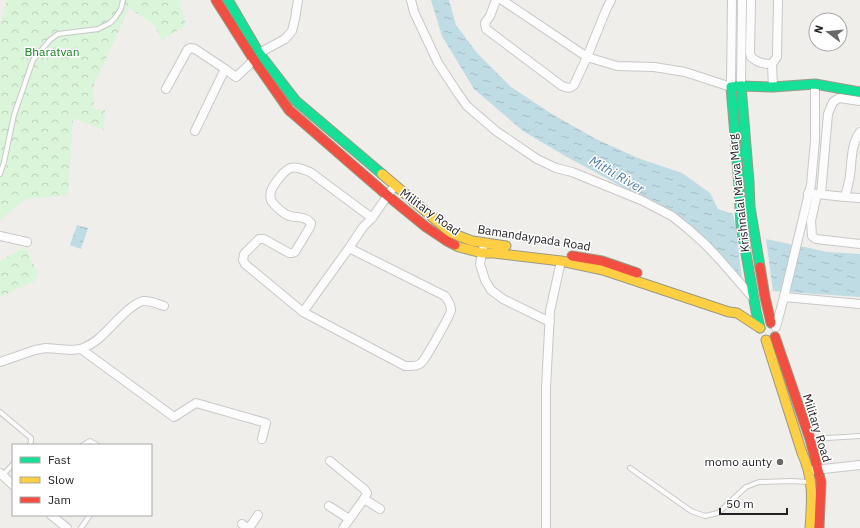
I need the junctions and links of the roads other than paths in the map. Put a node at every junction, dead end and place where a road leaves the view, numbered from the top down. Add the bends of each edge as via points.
1 (123, 0) edge
2 (216, 0) edge
3 (228, 0) edge
4 (298, 0) edge
5 (411, 0) edge
6 (496, 0) edge
7 (502, 0) edge
8 (611, 0) edge
9 (732, 0) edge
10 (742, 0) edge
11 (751, 0) edge
12 (778, 0) edge
13 (234, 10) junction
14 (732, 12) junction
15 (742, 12) junction
16 (226, 16) junction
17 (256, 56) junction
18 (587, 58) junction
19 (772, 64) junction
20 (225, 69) junction
21 (815, 84) junction
22 (741, 86) junction
23 (731, 87) junction
24 (772, 87) junction
25 (166, 89) dead end
26 (860, 92) edge
27 (860, 101) edge
28 (195, 132) dead end
29 (860, 132) edge
30 (368, 162) junction
31 (360, 172) junction
32 (0, 174) edge
33 (395, 185) junction
34 (808, 193) junction
35 (819, 194) junction
36 (388, 196) junction
37 (845, 197) junction
38 (860, 198) edge
39 (372, 218) junction
40 (451, 233) junction
41 (0, 236) edge
42 (447, 241) junction
43 (27, 242) dead end
44 (485, 244) junction
45 (860, 244) edge
46 (471, 246) junction
47 (349, 248) junction
48 (482, 253) junction
49 (537, 254) junction
50 (561, 261) junction
51 (638, 277) junction
52 (785, 296) junction
53 (754, 297) junction
54 (860, 304) edge
55 (164, 306) dead end
56 (303, 312) junction
57 (550, 322) junction
58 (773, 325) junction
59 (760, 328) junction
60 (775, 337) junction
61 (766, 340) junction
62 (80, 349) junction
63 (0, 362) edge
64 (0, 412) edge
65 (860, 436) edge
66 (262, 439) dead end
67 (810, 439) junction
68 (799, 441) junction
69 (30, 444) edge
70 (85, 444) edge
71 (95, 444) edge
72 (330, 461) dead end
73 (12, 465) edge
74 (860, 465) edge
75 (630, 468) dead end
76 (813, 470) junction
77 (2, 474) edge
78 (811, 482) junction
79 (821, 482) junction
80 (12, 484) edge
81 (364, 499) junction
82 (329, 506) dead end
83 (380, 509) dead end
84 (258, 515) dead end
85 (52, 516) edge
86 (89, 516) edge
87 (347, 525) edge
88 (246, 527) edge
89 (67, 528) edge
90 (81, 528) edge
91 (546, 528) edge
92 (810, 528) edge
93 (819, 528) edge

1 - 32 lane via 121,9 110,23 98,29 58,34 33,60 14,115
2 - 16 street, Military Road
3 - 13 street, Bamandaypada Road
4 - 17 street via 292,31 285,39
5 - 53 street via 438,63 467,106 496,131 536,159 641,200 672,216 721,260
6 - 18 street via 486,29 562,86 567,88 574,85
7 - 18 street
8 - 18 street
9 - 14 street
10 - 15 street
11 - 19 street via 751,58 759,63
12 - 19 street via 776,57
13 - 16 street
13 - 17 street, Bamandaypada Road
14 - 15 street
14 - 23 street
15 - 22 street
16 - 17 street, Military Road
17 - 20 street via 236,77
17 - 30 street, Bamandaypada Road via 296,101
17 - 31 street, Military Road via 289,110
18 - 23 street via 617,66 654,67 684,72
19 - 24 street
20 - 25 street via 190,48
20 - 28 street
21 - 24 street
21 - 26 street
21 - 34 street via 815,140
22 - 23 street
22 - 24 street
22 - 58 street, Krishnalal Marva Marg via 750,207 765,297
23 - 53 street via 741,226
27 - 35 street via 839,98 833,102 828,114
29 - 37 street via 852,151 850,178
30 - 31 street
30 - 33 street, Bamandaypada Road
31 - 36 street, Military Road
33 - 36 street
33 - 40 street, Bamandaypada Road
34 - 35 street
34 - 52 street
35 - 37 street
35 - 45 street via 812,221 812,236 816,239
36 - 39 street
36 - 42 street, Military Road
37 - 38 street
39 - 47 street
39 - 56 street via 310,172 291,168 284,172 271,190 272,203 289,216 309,221 310,227 295,252 289,253 264,239 259,239 244,254 243,260
40 - 42 street
40 - 46 street, Bamandaypada Road
41 - 43 street
42 - 46 street, Military Road via 459,247
44 - 46 street, Bamandaypada Road
44 - 48 street
44 - 49 street, Bamandaypada Road
46 - 48 street, Military Road
47 - 56 street
47 - 56 street via 445,296 449,302 451,310 422,362 414,366 405,366
48 - 49 street, Military Road
48 - 57 street via 480,264 491,290 503,299
49 - 50 street, Military Road
49 - 51 street, Bamandaypada Road via 602,261
50 - 51 street, Military Road
50 - 57 street
51 - 59 street, Military Road via 690,296 734,307 737,313
52 - 54 street
52 - 58 street
53 - 59 street
55 - 62 street via 150,301 135,304 98,340
57 - 91 street via 546,388
58 - 59 street via 767,323
58 - 60 street via 777,333
59 - 61 street via 760,335
60 - 61 street
60 - 67 street, Military Road
61 - 68 street
62 - 63 street via 46,348
62 - 66 street via 174,417 196,403 266,423
64 - 69 lane via 31,438
65 - 67 lane
67 - 68 lane
67 - 76 street, Military Road
68 - 76 street via 802,453
70 - 71 lane via 90,441
72 - 81 street via 364,489 367,493
73 - 77 lane
74 - 76 street
75 - 78 lane via 691,511 705,516 718,513 746,487 759,482
76 - 78 street
76 - 79 street, Military Road
77 - 80 street
78 - 79 lane
78 - 92 street
79 - 93 street, Military Road
81 - 83 street
81 - 87 street
82 - 87 street
84 - 88 street
85 - 89 street
86 - 90 lane

